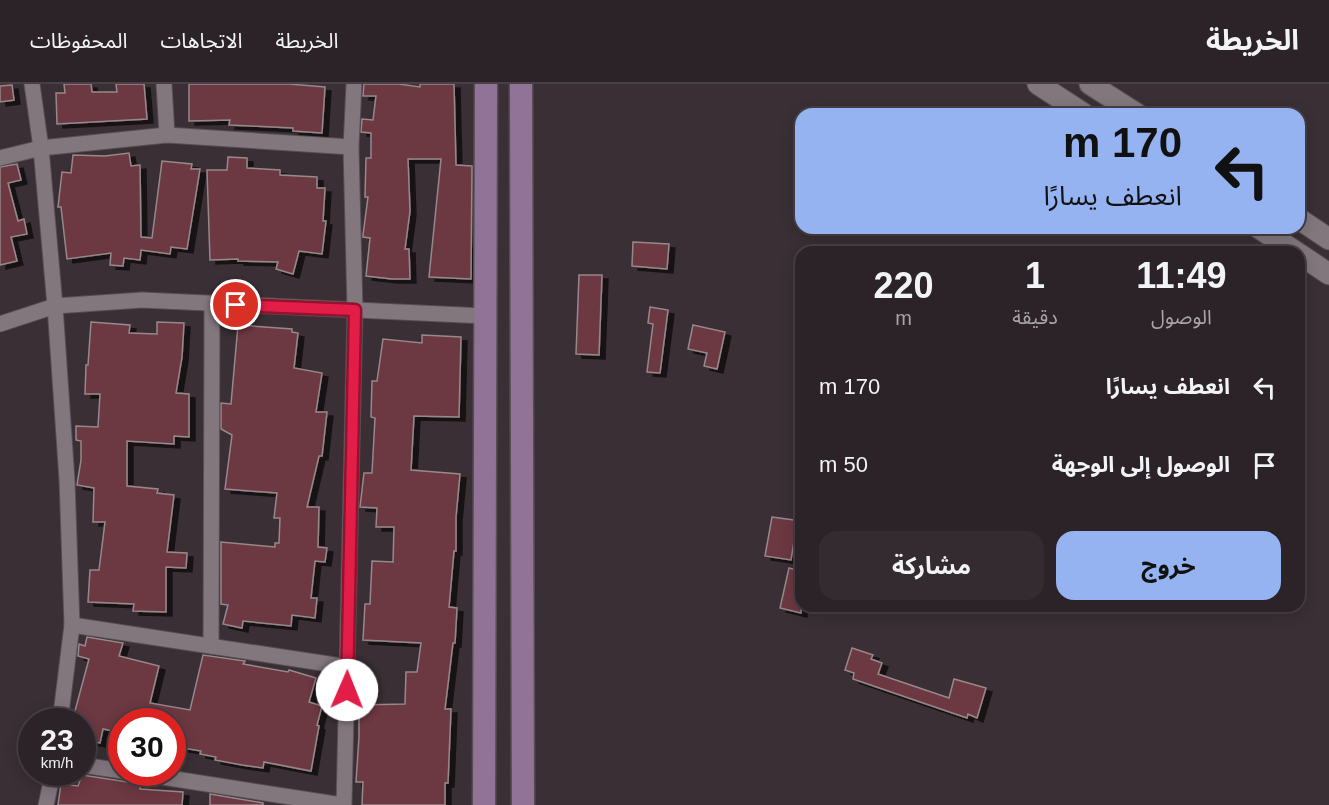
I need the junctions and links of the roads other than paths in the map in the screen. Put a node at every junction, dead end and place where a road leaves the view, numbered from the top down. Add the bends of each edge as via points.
1 (32, 84) edge
2 (164, 84) edge
3 (354, 84) edge
4 (486, 84) edge
5 (520, 84) edge
6 (1038, 84) edge
7 (1090, 84) edge
8 (1075, 108) edge
9 (1128, 108) edge
10 (166, 135) junction
11 (351, 147) junction
12 (41, 148) junction
13 (0, 158) edge
14 (1305, 223) edge
15 (1268, 234) edge
16 (1329, 239) edge
17 (1286, 246) edge
18 (1305, 258) edge
19 (1329, 274) edge
20 (212, 304) junction
21 (55, 306) junction
22 (355, 310) junction
23 (485, 316) junction
24 (0, 324) edge
25 (72, 625) junction
26 (211, 646) junction
27 (348, 667) junction
28 (62, 708) edge
29 (186, 781) edge
30 (50, 786) edge
31 (46, 805) edge
32 (343, 805) edge
33 (484, 805) edge
34 (524, 805) edge

1 - 12 street
2 - 10 street
3 - 11 street
4 - 23 main road
5 - 34 main road
6 - 8 street
7 - 9 street
10 - 11 street
10 - 12 street
11 - 22 street
12 - 13 street
12 - 21 street
14 - 16 street
15 - 17 street
18 - 19 street
20 - 21 street via 142,300
20 - 22 street
20 - 26 street
21 - 24 street
21 - 25 street
22 - 23 street
22 - 27 street
23 - 33 main road
25 - 26 street
25 - 28 street
26 - 27 street
27 - 32 street
29 - 32 street
30 - 31 street

